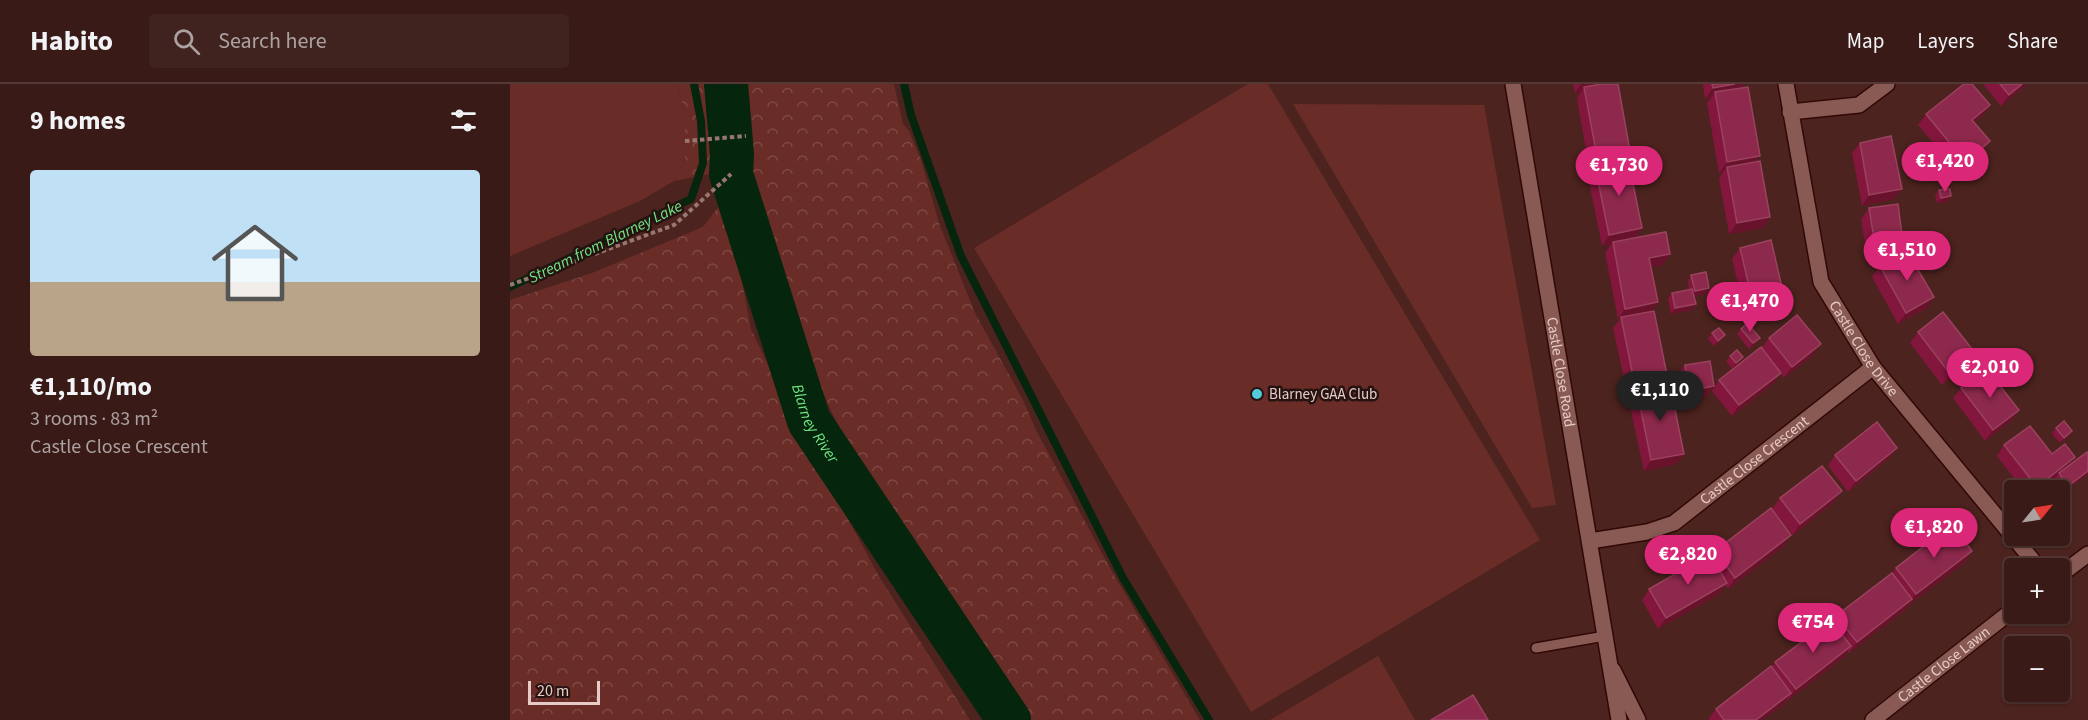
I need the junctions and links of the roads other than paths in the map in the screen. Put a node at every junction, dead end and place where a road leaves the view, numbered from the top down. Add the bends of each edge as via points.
1 (1513, 84) edge
2 (1786, 84) edge
3 (1887, 84) edge
4 (1790, 112) junction
5 (1873, 367) junction
6 (1590, 541) junction
7 (2088, 554) edge
8 (2030, 558) edge
9 (2070, 568) edge
10 (2004, 617) edge
11 (1605, 636) junction
12 (1536, 648) dead end
13 (1609, 662) junction
14 (1618, 720) edge
15 (1638, 720) edge
16 (1873, 720) edge

1 - 6 street, Castle Close Road
2 - 4 street, Castle Close Drive
3 - 4 street via 1859,105
4 - 5 street, Castle Close Drive via 1821,282
5 - 6 street, Castle Close Crescent via 1674,523 1647,532
5 - 8 street, Castle Close Drive
6 - 11 street, Castle Close Road
7 - 9 street
10 - 16 street, Castle Close Lawn
11 - 12 lane
11 - 13 street, Castle Close Road
13 - 14 street, Castle Close Road
13 - 15 street, Castle Close Road

